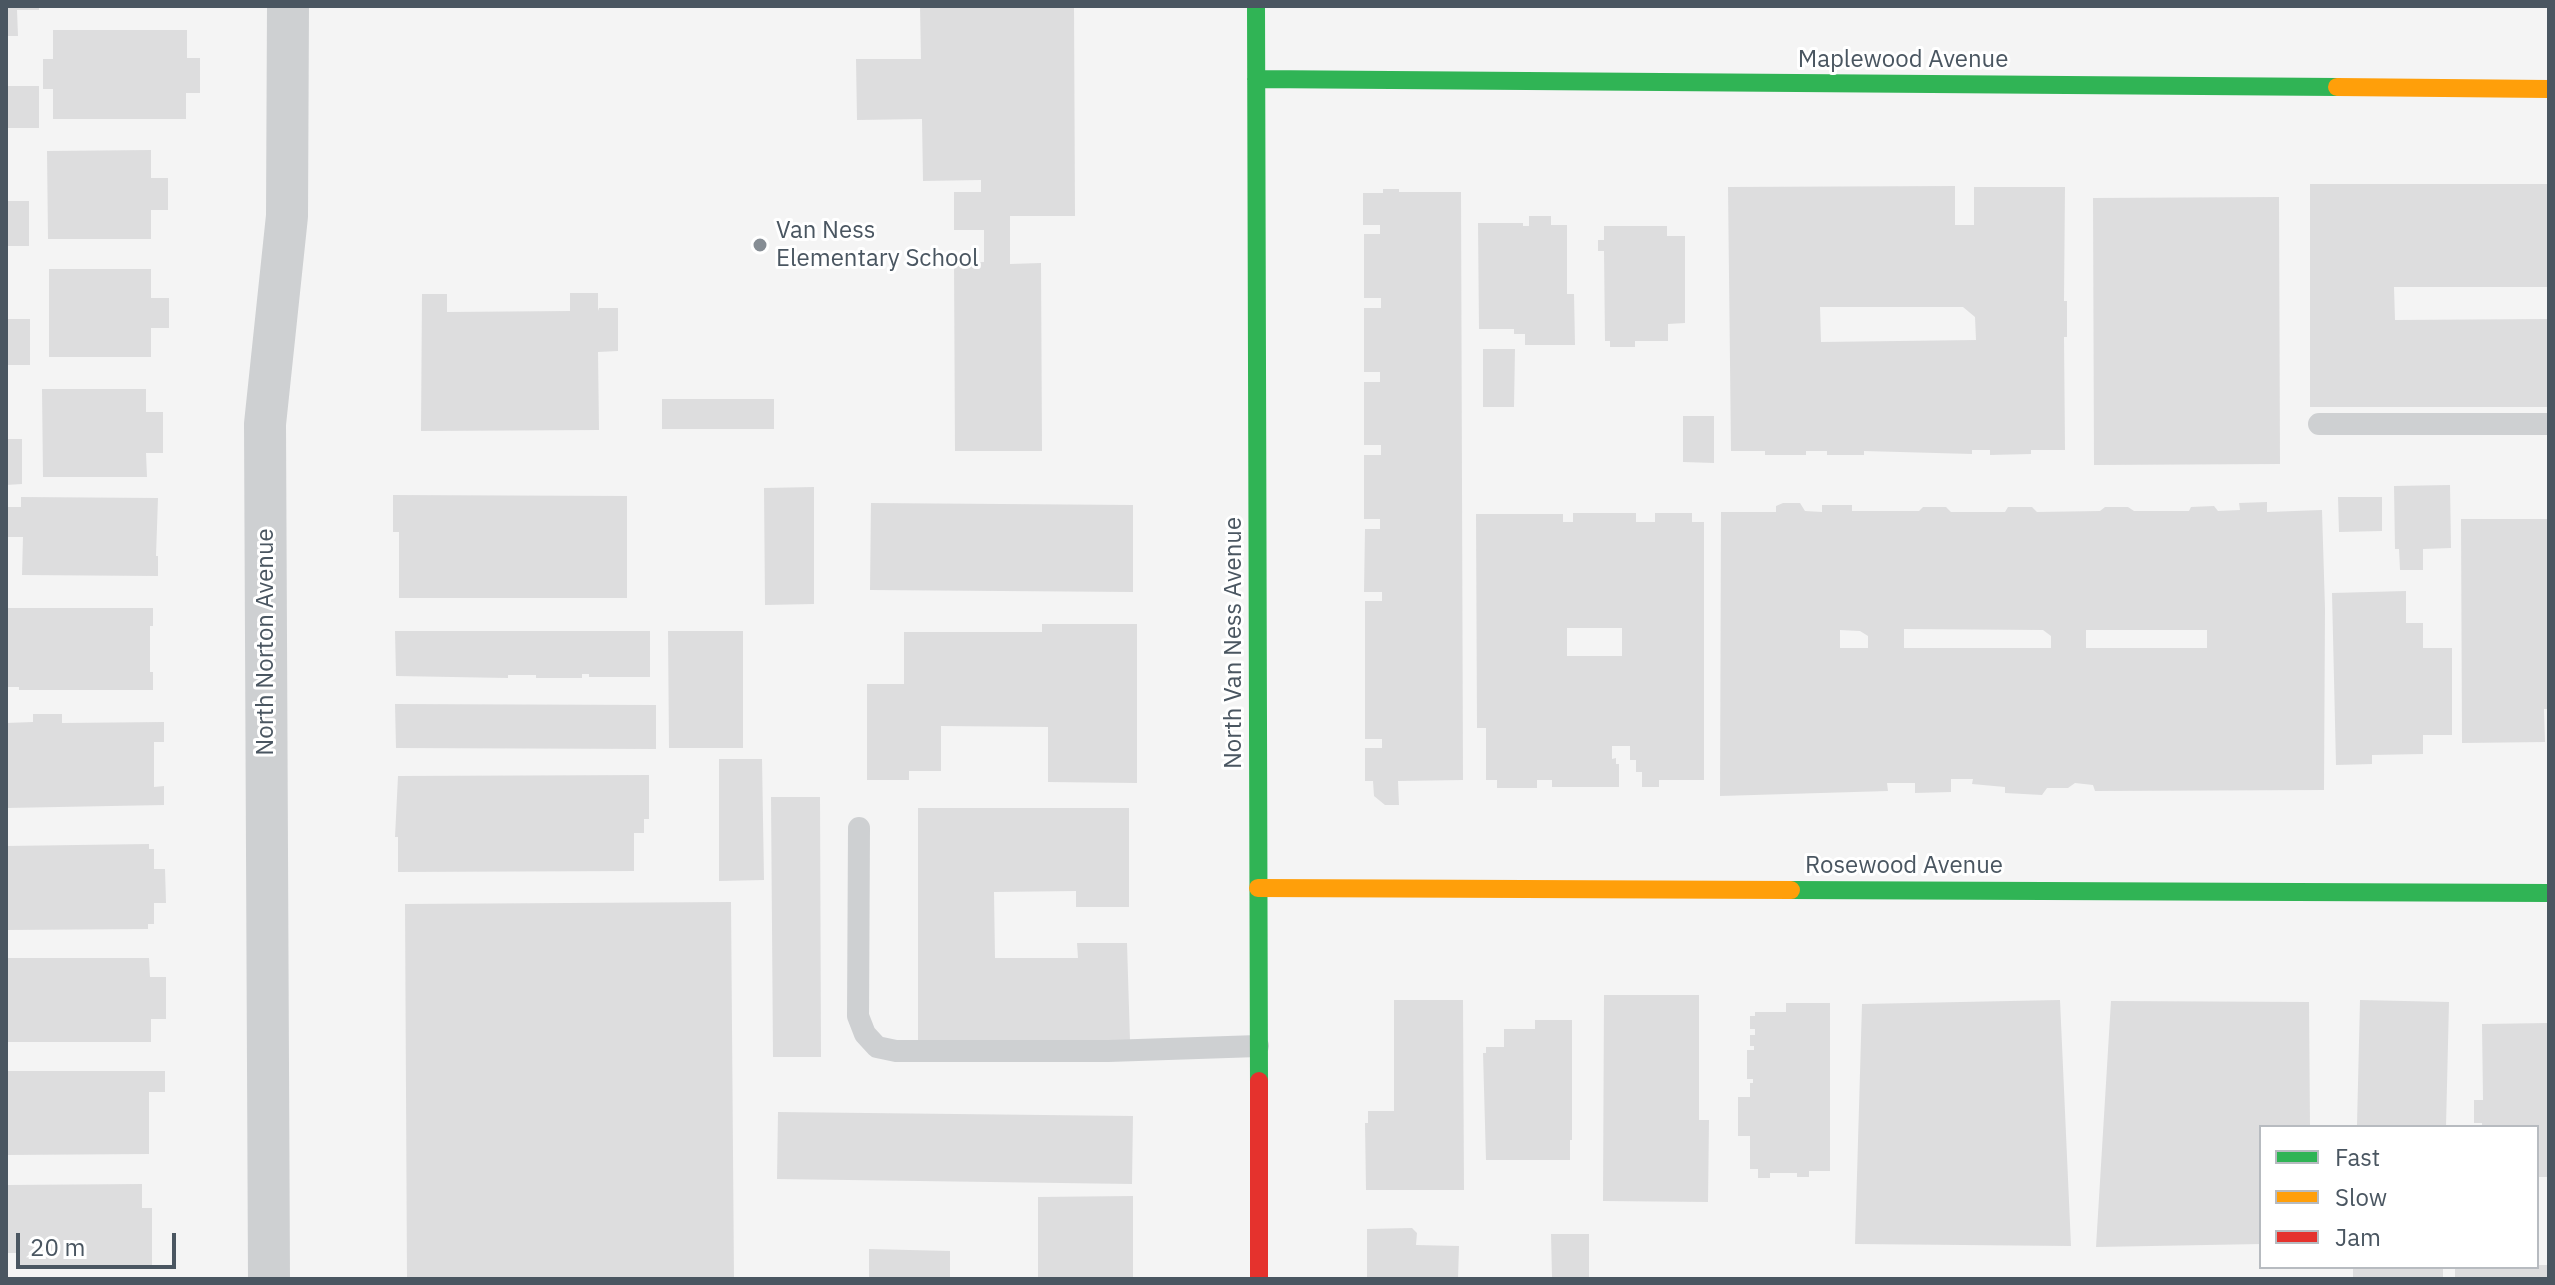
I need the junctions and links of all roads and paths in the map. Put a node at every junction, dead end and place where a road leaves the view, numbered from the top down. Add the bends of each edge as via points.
1 (288, 6) edge
2 (1256, 6) edge
3 (1256, 79) junction
4 (2549, 89) edge
5 (2319, 424) dead end
6 (2549, 424) edge
7 (859, 828) dead end
8 (1258, 888) junction
9 (2549, 893) edge
10 (1258, 1046) junction
11 (269, 1279) edge
12 (1259, 1279) edge

1 - 11 street, North Norton Avenue via 287,216 265,424
2 - 3 street, North Van Ness Avenue
3 - 4 street, Maplewood Avenue
3 - 8 street, North Van Ness Avenue
5 - 6 lane
7 - 10 lane via 858,1016 877,1047 1108,1051
8 - 9 street, Rosewood Avenue
8 - 10 street, North Van Ness Avenue
10 - 12 street, North Van Ness Avenue

